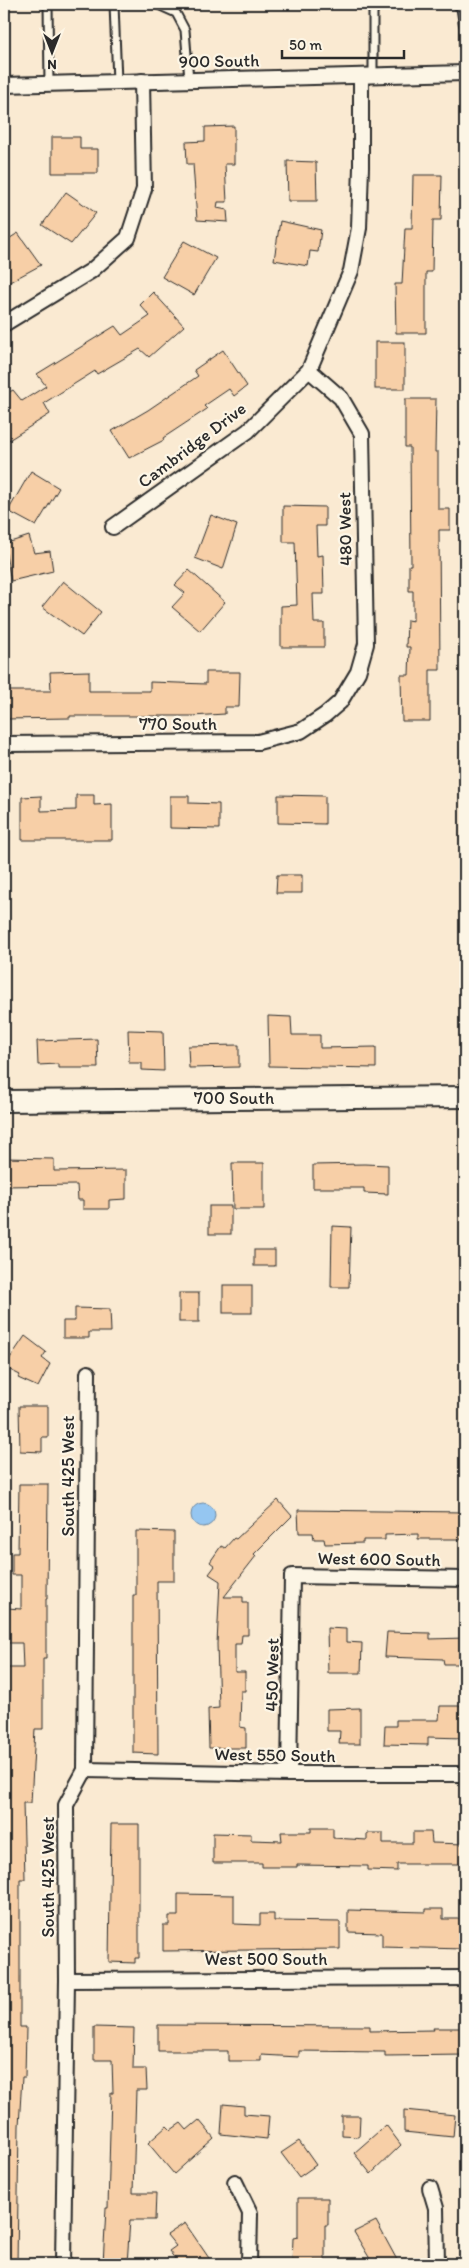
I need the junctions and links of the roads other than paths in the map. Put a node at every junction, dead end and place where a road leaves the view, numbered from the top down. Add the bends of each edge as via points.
1 (48, 4) edge
2 (114, 4) edge
3 (156, 4) edge
4 (376, 4) edge
5 (456, 4) edge
6 (464, 73) edge
7 (367, 75) junction
8 (189, 80) junction
9 (142, 81) junction
10 (117, 82) junction
11 (49, 84) junction
12 (4, 85) edge
13 (4, 324) edge
14 (309, 370) junction
15 (113, 527) dead end
16 (340, 702) joint
17 (4, 744) edge
18 (465, 1097) edge
19 (4, 1101) edge
20 (88, 1373) dead end
21 (292, 1576) joint
22 (465, 1579) edge
23 (85, 1770) junction
24 (289, 1774) junction
25 (465, 1774) edge
26 (465, 1978) edge
27 (67, 1980) junction
28 (235, 2182) dead end
29 (430, 2188) dead end
30 (63, 2264) edge
31 (249, 2264) edge
32 (437, 2264) edge

1 - 11 lane
2 - 10 lane
3 - 8 lane via 176,13 185,30
4 - 7 lane
5 - 6 lane via 461,8 464,28
6 - 7 street, 900 South
7 - 8 street, 900 South
7 - 14 street, Cambridge Drive via 359,228 350,271
8 - 9 street, 900 South
9 - 10 street, 900 South
9 - 13 street via 144,189 128,238 91,270
10 - 11 street, 900 South
11 - 12 street, 900 South
14 - 15 street, Cambridge Drive via 248,431
14 - 16 street, 480 West via 341,398 362,434 366,644 358,672
16 - 17 street, 770 South via 301,731 258,742
18 - 19 street, 700 South
20 - 23 street, South 425 West
21 - 22 street, West 600 South
21 - 24 street, 450 West
23 - 24 street, West 550 South
23 - 27 street, South 425 West via 66,1806
24 - 25 street, West 550 South
26 - 27 street, West 500 South
27 - 30 street, South 425 West
28 - 31 street via 250,2213
29 - 32 street via 436,2208

